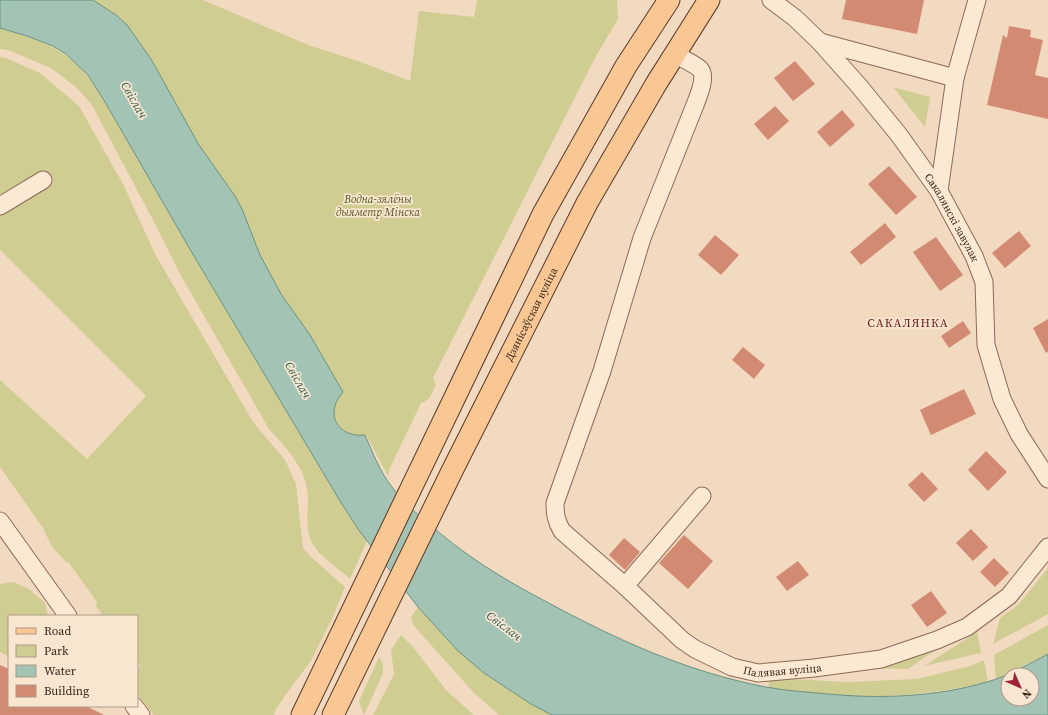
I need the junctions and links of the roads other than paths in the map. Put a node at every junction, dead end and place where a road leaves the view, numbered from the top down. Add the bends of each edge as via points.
1 (669, 0) edge
2 (709, 0) edge
3 (771, 0) edge
4 (977, 0) edge
5 (820, 42) junction
6 (675, 54) junction
7 (955, 78) junction
8 (43, 180) dead end
9 (939, 191) junction
10 (0, 206) edge
11 (1048, 480) edge
12 (702, 496) dead end
13 (0, 521) edge
14 (1048, 547) edge
15 (625, 586) junction
16 (67, 615) edge
17 (135, 707) edge
18 (141, 715) edge
19 (302, 715) edge
20 (333, 715) edge

1 - 19 main road via 626,66 543,214
2 - 6 main road, Дзянісаўская вуліца
3 - 5 street, Сакалянскі завулак
4 - 7 street
5 - 7 street
5 - 9 street, Сакалянскі завулак via 899,135
6 - 15 street, Палявая вуліца via 700,69 702,86 642,238 602,371 555,503 555,515 562,531
6 - 20 main road, Дзянісаўская вуліца via 587,203
7 - 9 street
8 - 10 street
9 - 11 street, Сакалянскі завулак via 974,256 984,282 986,345 1002,399 1019,434
12 - 15 street
13 - 16 street
14 - 15 street, Палявая вуліца via 1009,596 967,627 881,659 758,673 732,667 695,649 682,640
17 - 18 street

